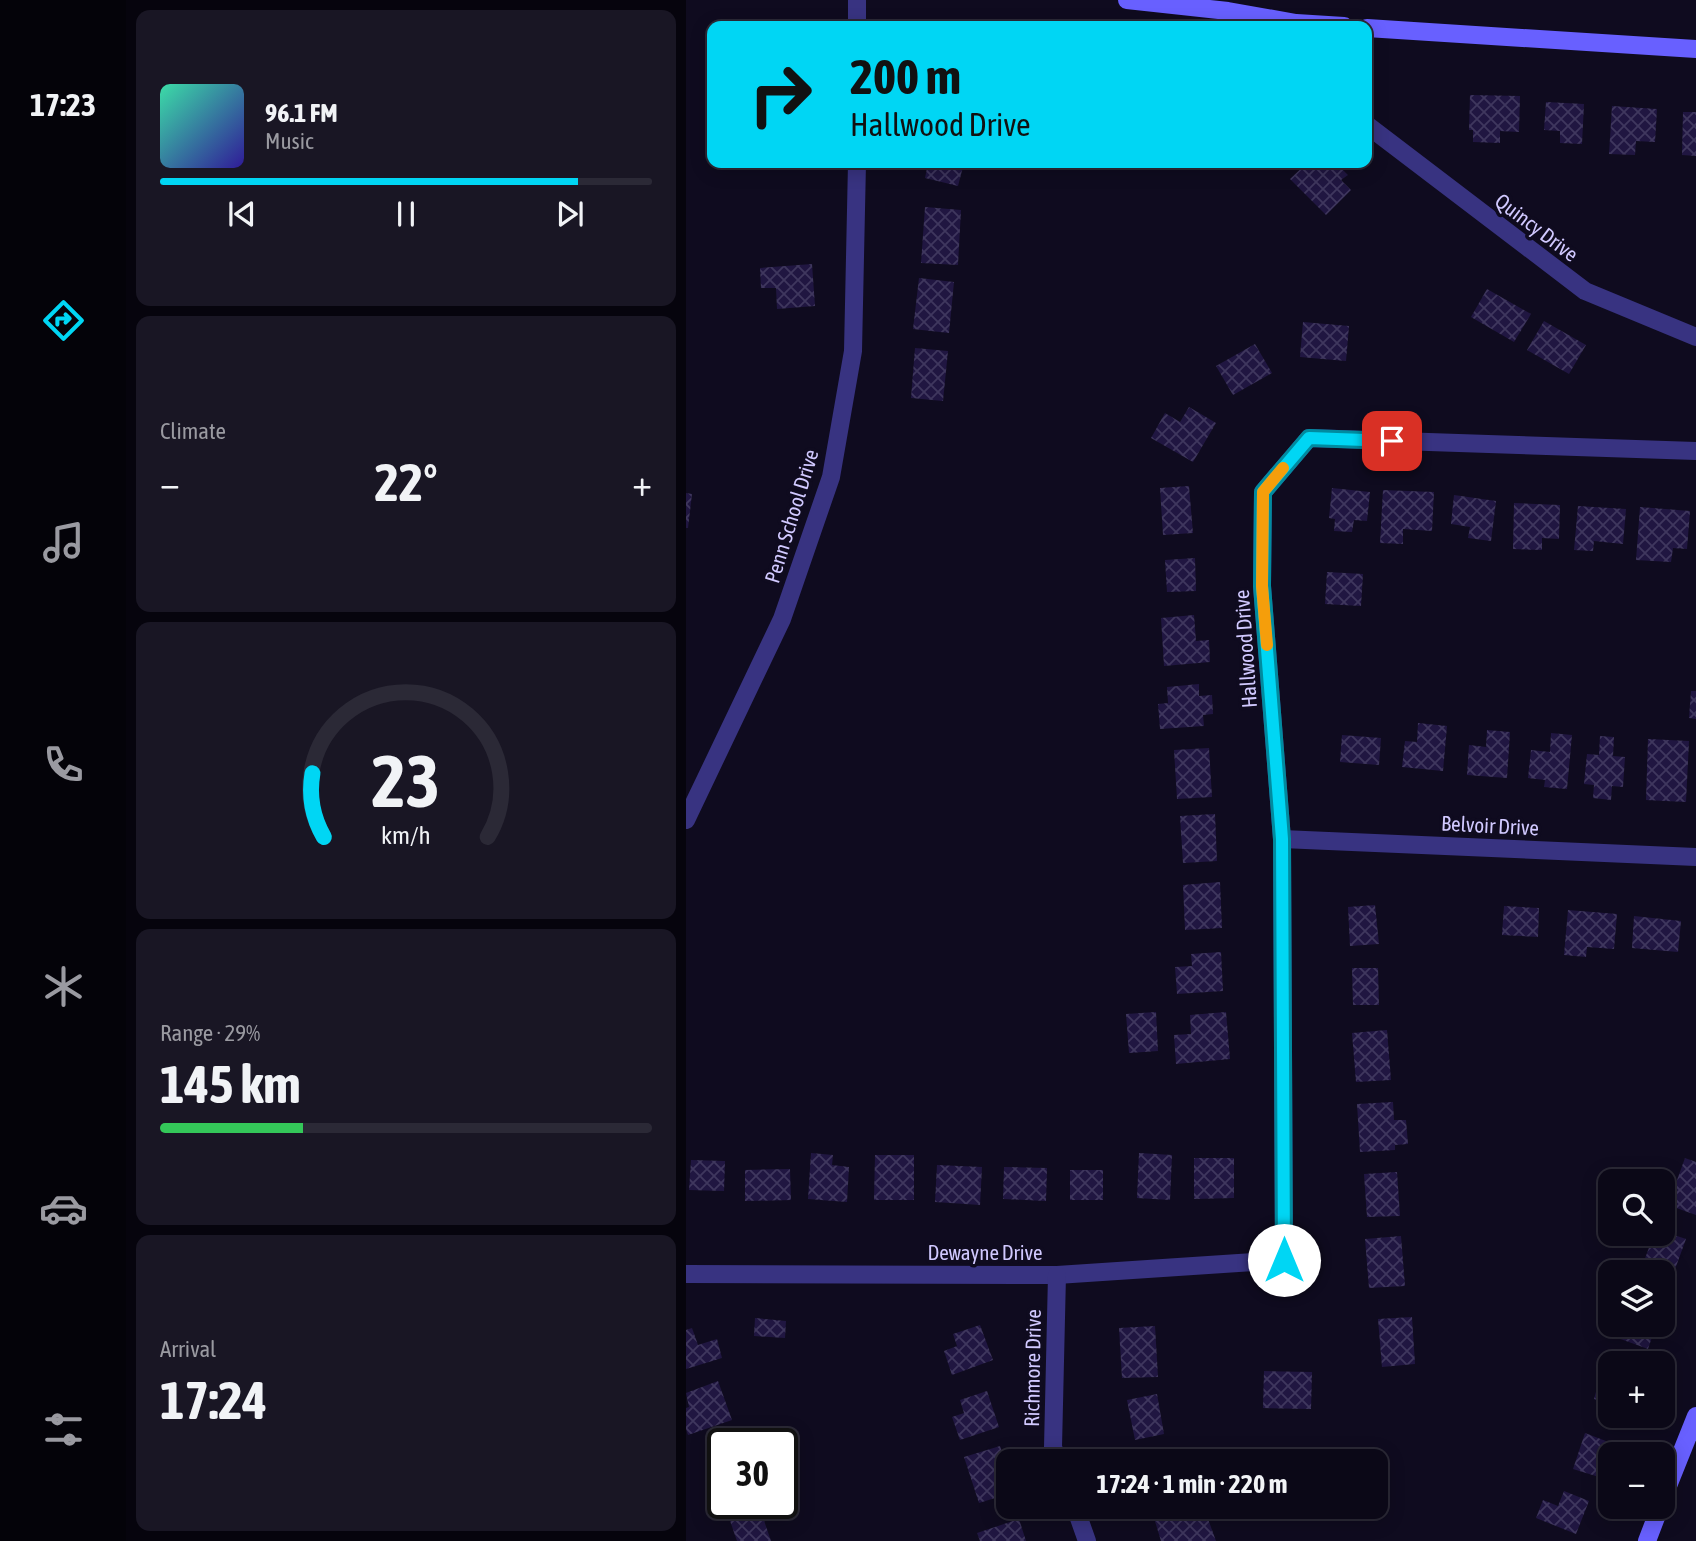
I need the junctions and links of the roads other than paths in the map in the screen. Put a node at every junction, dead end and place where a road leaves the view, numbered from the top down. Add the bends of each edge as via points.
1 (857, 0) edge
2 (1127, 0) edge
3 (1228, 6) edge
4 (857, 21) edge
5 (1282, 21) edge
6 (1372, 28) edge
7 (1696, 49) edge
8 (1372, 129) edge
9 (857, 168) edge
10 (1696, 337) edge
11 (1696, 452) edge
12 (686, 820) edge
13 (1282, 839) junction
14 (1696, 857) edge
15 (1284, 1260) joint
16 (686, 1274) edge
17 (1057, 1275) junction
18 (1696, 1416) edge
19 (1054, 1449) edge
20 (1675, 1468) edge
21 (1079, 1519) edge
22 (1655, 1519) edge
23 (1087, 1541) edge
24 (1647, 1541) edge

1 - 4 street
2 - 3 street
3 - 5 street
6 - 7 street
8 - 10 street, Quincy Drive via 1585,291
9 - 12 street, Penn School Drive via 853,351 831,477 782,619
11 - 13 street, Hallwood Drive via 1309,438 1263,492 1262,586
13 - 14 street, Belvoir Drive
13 - 15 street, Hallwood Drive
15 - 17 street, Dewayne Drive
16 - 17 street, Dewayne Drive
17 - 19 street, Richmore Drive
18 - 20 street
21 - 23 street
22 - 24 street

